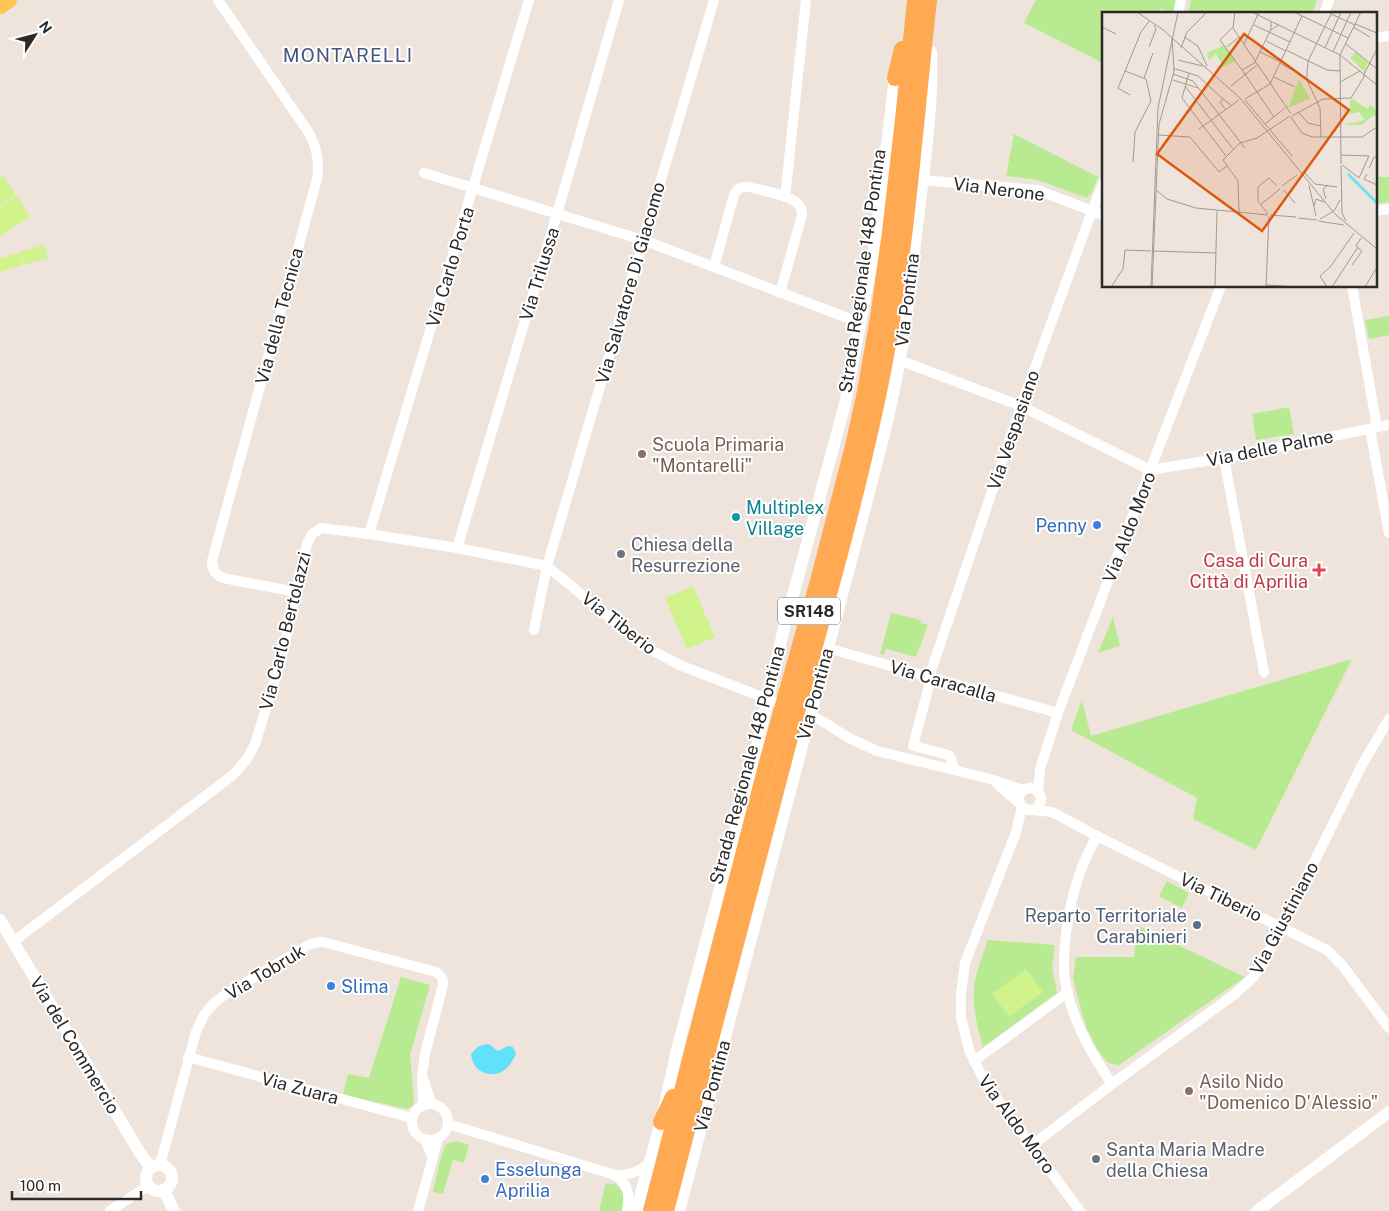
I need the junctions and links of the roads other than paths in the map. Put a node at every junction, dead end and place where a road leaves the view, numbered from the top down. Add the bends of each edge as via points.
1 (9, 0) edge
2 (218, 0) edge
3 (529, 0) edge
4 (619, 0) edge
5 (714, 0) edge
6 (806, 0) edge
7 (0, 6) edge
8 (921, 6) edge
9 (1389, 36) edge
10 (1376, 38) edge
11 (931, 52) joint
12 (895, 78) joint
13 (424, 173) dead end
14 (922, 180) junction
15 (1102, 186) edge
16 (474, 188) junction
17 (785, 197) junction
18 (1389, 209) edge
19 (1092, 211) junction
20 (1376, 211) edge
21 (557, 214) junction
22 (1102, 215) edge
23 (643, 240) junction
24 (714, 267) junction
25 (1220, 288) edge
26 (1352, 288) edge
27 (780, 293) junction
28 (861, 323) junction
29 (899, 360) junction
30 (1021, 406) junction
31 (1389, 425) edge
32 (1374, 428) junction
33 (1224, 458) junction
34 (1150, 470) junction
35 (1389, 533) edge
36 (369, 534) junction
37 (458, 548) junction
38 (547, 566) junction
39 (296, 592) junction
40 (534, 630) dead end
41 (827, 648) junction
42 (1264, 672) dead end
43 (930, 678) junction
44 (1058, 713) junction
45 (1389, 719) edge
46 (1040, 768) junction
47 (954, 770) junction
48 (990, 779) junction
49 (1025, 790) junction
50 (1039, 795) junction
51 (1026, 807) junction
52 (1052, 812) junction
53 (1097, 836) junction
54 (0, 920) edge
55 (1282, 927) junction
56 (13, 942) junction
57 (1068, 992) junction
58 (1389, 1028) edge
59 (188, 1057) junction
60 (974, 1061) junction
61 (688, 1066) junction
62 (1112, 1084) junction
63 (427, 1105) junction
64 (1389, 1112) edge
65 (412, 1118) junction
66 (661, 1122) junction
67 (448, 1124) junction
68 (438, 1138) junction
69 (425, 1140) junction
70 (1031, 1146) junction
71 (433, 1157) junction
72 (650, 1163) junction
73 (155, 1167) junction
74 (676, 1172) junction
75 (615, 1175) junction
76 (148, 1186) junction
77 (164, 1190) junction
78 (110, 1211) edge
79 (174, 1211) edge
80 (418, 1211) edge
81 (627, 1211) edge
82 (636, 1211) edge
83 (651, 1211) edge
84 (666, 1211) edge
85 (675, 1211) edge
86 (679, 1211) edge
87 (1080, 1211) edge
88 (1257, 1211) edge

1 - 7 main road
2 - 39 street, Via della Tecnica via 309,134 318,170 212,566 215,574 223,578
3 - 16 street, Via Carlo Porta
4 - 21 street, Via Trilussa
5 - 23 street, Via Salvatore Di Giacomo
6 - 17 street
8 - 11 highway
8 - 12 highway via 899,56
8 - 61 highway, Strada Regionale 148 Pontina / SR148 via 865,392 818,581
8 - 74 highway, Strada Regionale 148 Pontina / SR148 via 904,231 885,360 843,540
9 - 10 street
11 - 14 street, Via Pontina via 931,97
12 - 28 street via 876,238
13 - 16 street
14 - 19 street, Via Nerone via 1037,190
14 - 29 street, Via Pontina
15 - 19 street, Via Vespasiano
16 - 21 street
16 - 36 street, Via Carlo Porta
17 - 24 street via 749,187 736,191
17 - 27 street via 800,207 802,217
18 - 20 street
19 - 22 street, Via Nerone
19 - 30 street, Via Vespasiano
21 - 23 street
21 - 37 street, Via Trilussa
23 - 24 street
23 - 38 street, Via Salvatore Di Giacomo
24 - 27 street
25 - 34 street, Via Aldo Moro
26 - 32 street
27 - 28 street
28 - 66 street via 845,404 783,632 751,773
29 - 30 street
29 - 41 street, Via Pontina via 883,436
30 - 34 street
30 - 43 street, Via Vespasiano
31 - 32 street, Via delle Palme
32 - 33 street, Via delle Palme
32 - 35 street
33 - 34 street, Via delle Palme
33 - 42 street
34 - 44 street, Via Aldo Moro
36 - 37 street, Via Carlo Bertolazzi
36 - 39 street, Via Carlo Bertolazzi via 326,528 317,530 307,544
37 - 38 street, Via Carlo Bertolazzi
38 - 40 street, Via Salvatore Di Giacomo
38 - 47 street, Via Tiberio via 645,646 674,662 817,719 858,743 886,754
39 - 56 street, Via Carlo Bertolazzi via 280,665 255,744 243,765
41 - 43 street, Via Caracalla
41 - 86 street, Via Pontina
43 - 44 street, Via Caracalla
43 - 47 street, Via Vespasiano via 913,746 949,755
44 - 46 street, Via Aldo Moro
45 - 55 street, Via Giustiniano via 1363,763
46 - 49 street, Via Aldo Moro
46 - 50 street, Via Aldo Moro
47 - 48 street
48 - 49 street
48 - 51 street
49 - 50 street via 1033,789
49 - 51 street, Via Aldo Moro via 1019,796
50 - 51 street, Via Aldo Moro via 1039,805
50 - 52 street, Via Tiberio
51 - 52 street, Via Tiberio
51 - 60 street, Via Aldo Moro via 965,963 960,1009
52 - 53 street, Via Tiberio
53 - 55 street, Via Tiberio
53 - 57 street via 1080,871 1072,900 1064,956
54 - 56 street, Via del Commercio
55 - 58 street, Via Tiberio via 1335,956
55 - 62 street, Via Giustiniano via 1258,971 1242,988
56 - 73 street, Via del Commercio via 140,1153
57 - 60 street
57 - 62 street via 1084,1039
59 - 63 street, Via Tobruk via 199,1023 217,1001 308,945 325,942 441,976 444,983 422,1076
59 - 65 street, Via Zuara
59 - 73 street, Via Tobruk
60 - 70 street, Via Aldo Moro via 994,1096
61 - 66 highway
61 - 83 highway, Strada Regionale 148 Pontina / SR148
62 - 70 street, Via Giustiniano
63 - 65 street
63 - 67 street via 442,1109
64 - 88 street
65 - 69 street via 413,1129
66 - 72 street
67 - 68 street
67 - 75 street
68 - 69 street
68 - 71 street
69 - 71 street
70 - 87 street, Via Aldo Moro
71 - 80 street
72 - 75 street via 636,1172
72 - 82 street
73 - 76 street via 146,1177
73 - 77 street via 168,1168 172,1176 171,1183
74 - 84 highway, Strada Regionale 148 Pontina / SR148
74 - 85 highway
75 - 81 street via 626,1186 629,1198
76 - 77 street via 155,1191
76 - 78 street
77 - 79 street

